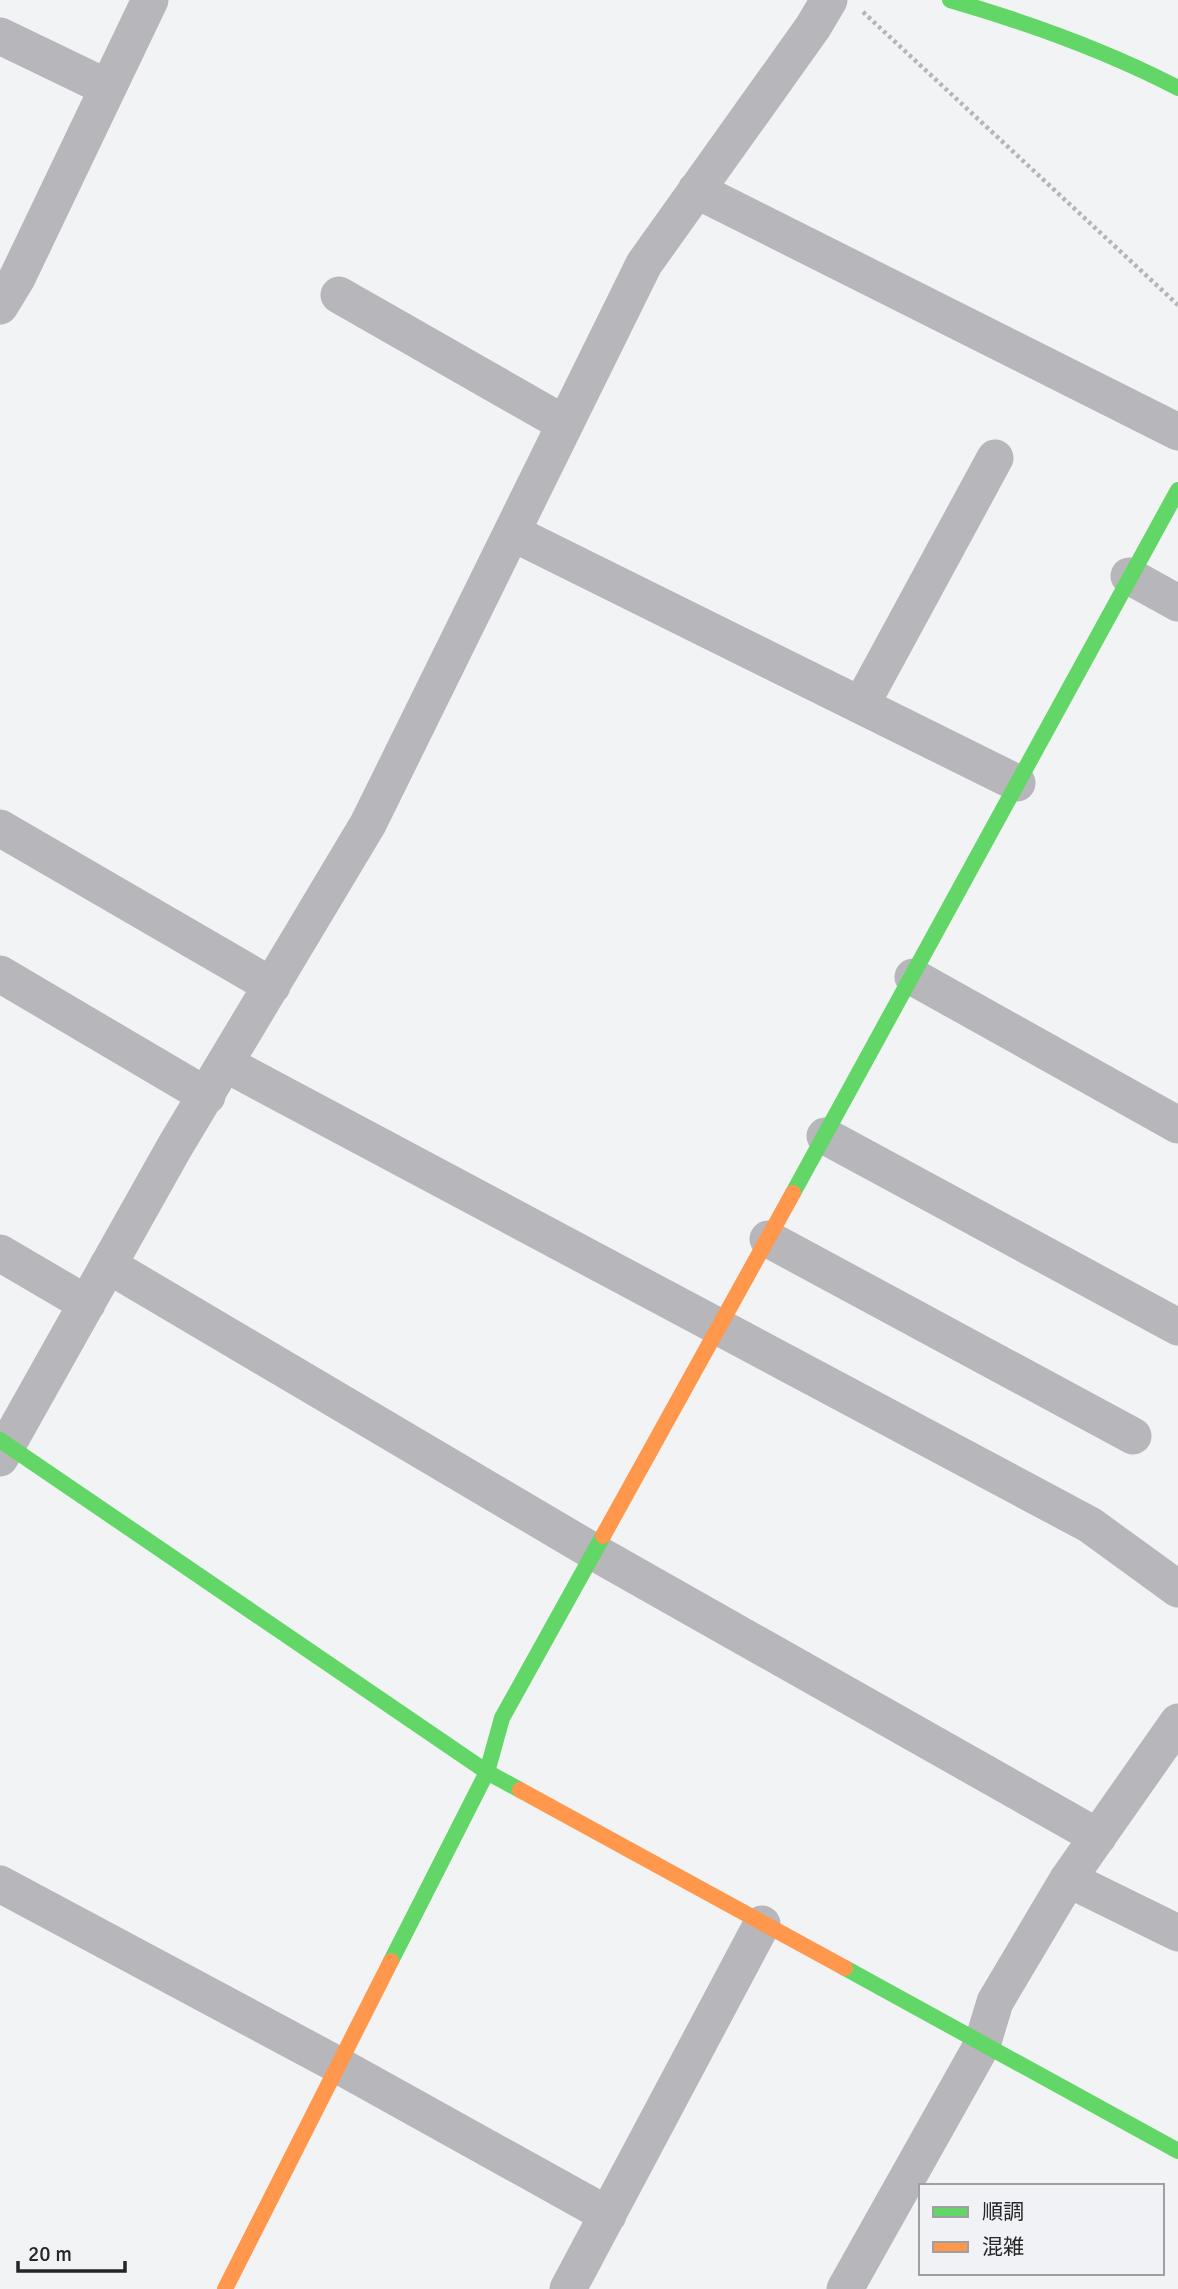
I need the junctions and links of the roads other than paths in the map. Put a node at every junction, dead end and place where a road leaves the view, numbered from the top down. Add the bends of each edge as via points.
1 (150, 0) edge
2 (950, 0) edge
3 (843, 3) edge
4 (0, 36) edge
5 (108, 88) junction
6 (1178, 88) edge
7 (696, 190) junction
8 (6, 284) edge
9 (339, 295) dead end
10 (565, 424) junction
11 (1178, 432) edge
12 (995, 458) dead end
13 (1178, 490) edge
14 (513, 533) junction
15 (1129, 576) junction
16 (1178, 603) edge
17 (861, 705) junction
18 (1017, 783) junction
19 (0, 828) edge
20 (0, 974) edge
21 (912, 977) junction
22 (272, 986) junction
23 (226, 1064) junction
24 (207, 1096) junction
25 (1178, 1125) edge
26 (825, 1136) junction
27 (768, 1239) junction
28 (0, 1253) edge
29 (108, 1265) junction
30 (87, 1304) junction
31 (1178, 1327) edge
32 (719, 1328) junction
33 (1133, 1436) dead end
34 (3, 1448) edge
35 (594, 1552) junction
36 (1178, 1589) edge
37 (1178, 1722) edge
38 (487, 1772) junction
39 (1098, 1837) junction
40 (1068, 1879) junction
41 (0, 1884) edge
42 (762, 1924) junction
43 (1178, 1933) edge
44 (982, 2045) junction
45 (338, 2065) junction
46 (1178, 2151) edge
47 (608, 2215) junction
48 (847, 2288) edge
49 (225, 2289) edge
50 (568, 2289) edge

1 - 5 street
2 - 6 street via 1044,30
3 - 7 street via 806,38
4 - 5 street
5 - 8 street
7 - 10 street via 644,264
7 - 11 street
9 - 10 street
10 - 14 street
12 - 17 street
13 - 15 street
14 - 17 street
14 - 22 street via 368,824
15 - 16 street
15 - 18 street
17 - 18 street
18 - 21 street
19 - 22 street
20 - 24 street
21 - 25 street
21 - 26 street
22 - 23 street
23 - 24 street
23 - 32 street
24 - 29 street
26 - 27 street
26 - 31 street
27 - 32 street
27 - 33 street
28 - 30 street
29 - 30 street
29 - 35 street
30 - 34 street
32 - 35 street
32 - 36 street via 1090,1525
34 - 38 street
35 - 38 street via 502,1718
35 - 39 street
37 - 39 street
38 - 42 street
38 - 45 street
39 - 40 street
40 - 43 street
40 - 44 street via 995,2002
41 - 45 street
42 - 44 street
42 - 47 street
44 - 46 street
44 - 48 street
45 - 47 street
45 - 49 street
47 - 50 street

